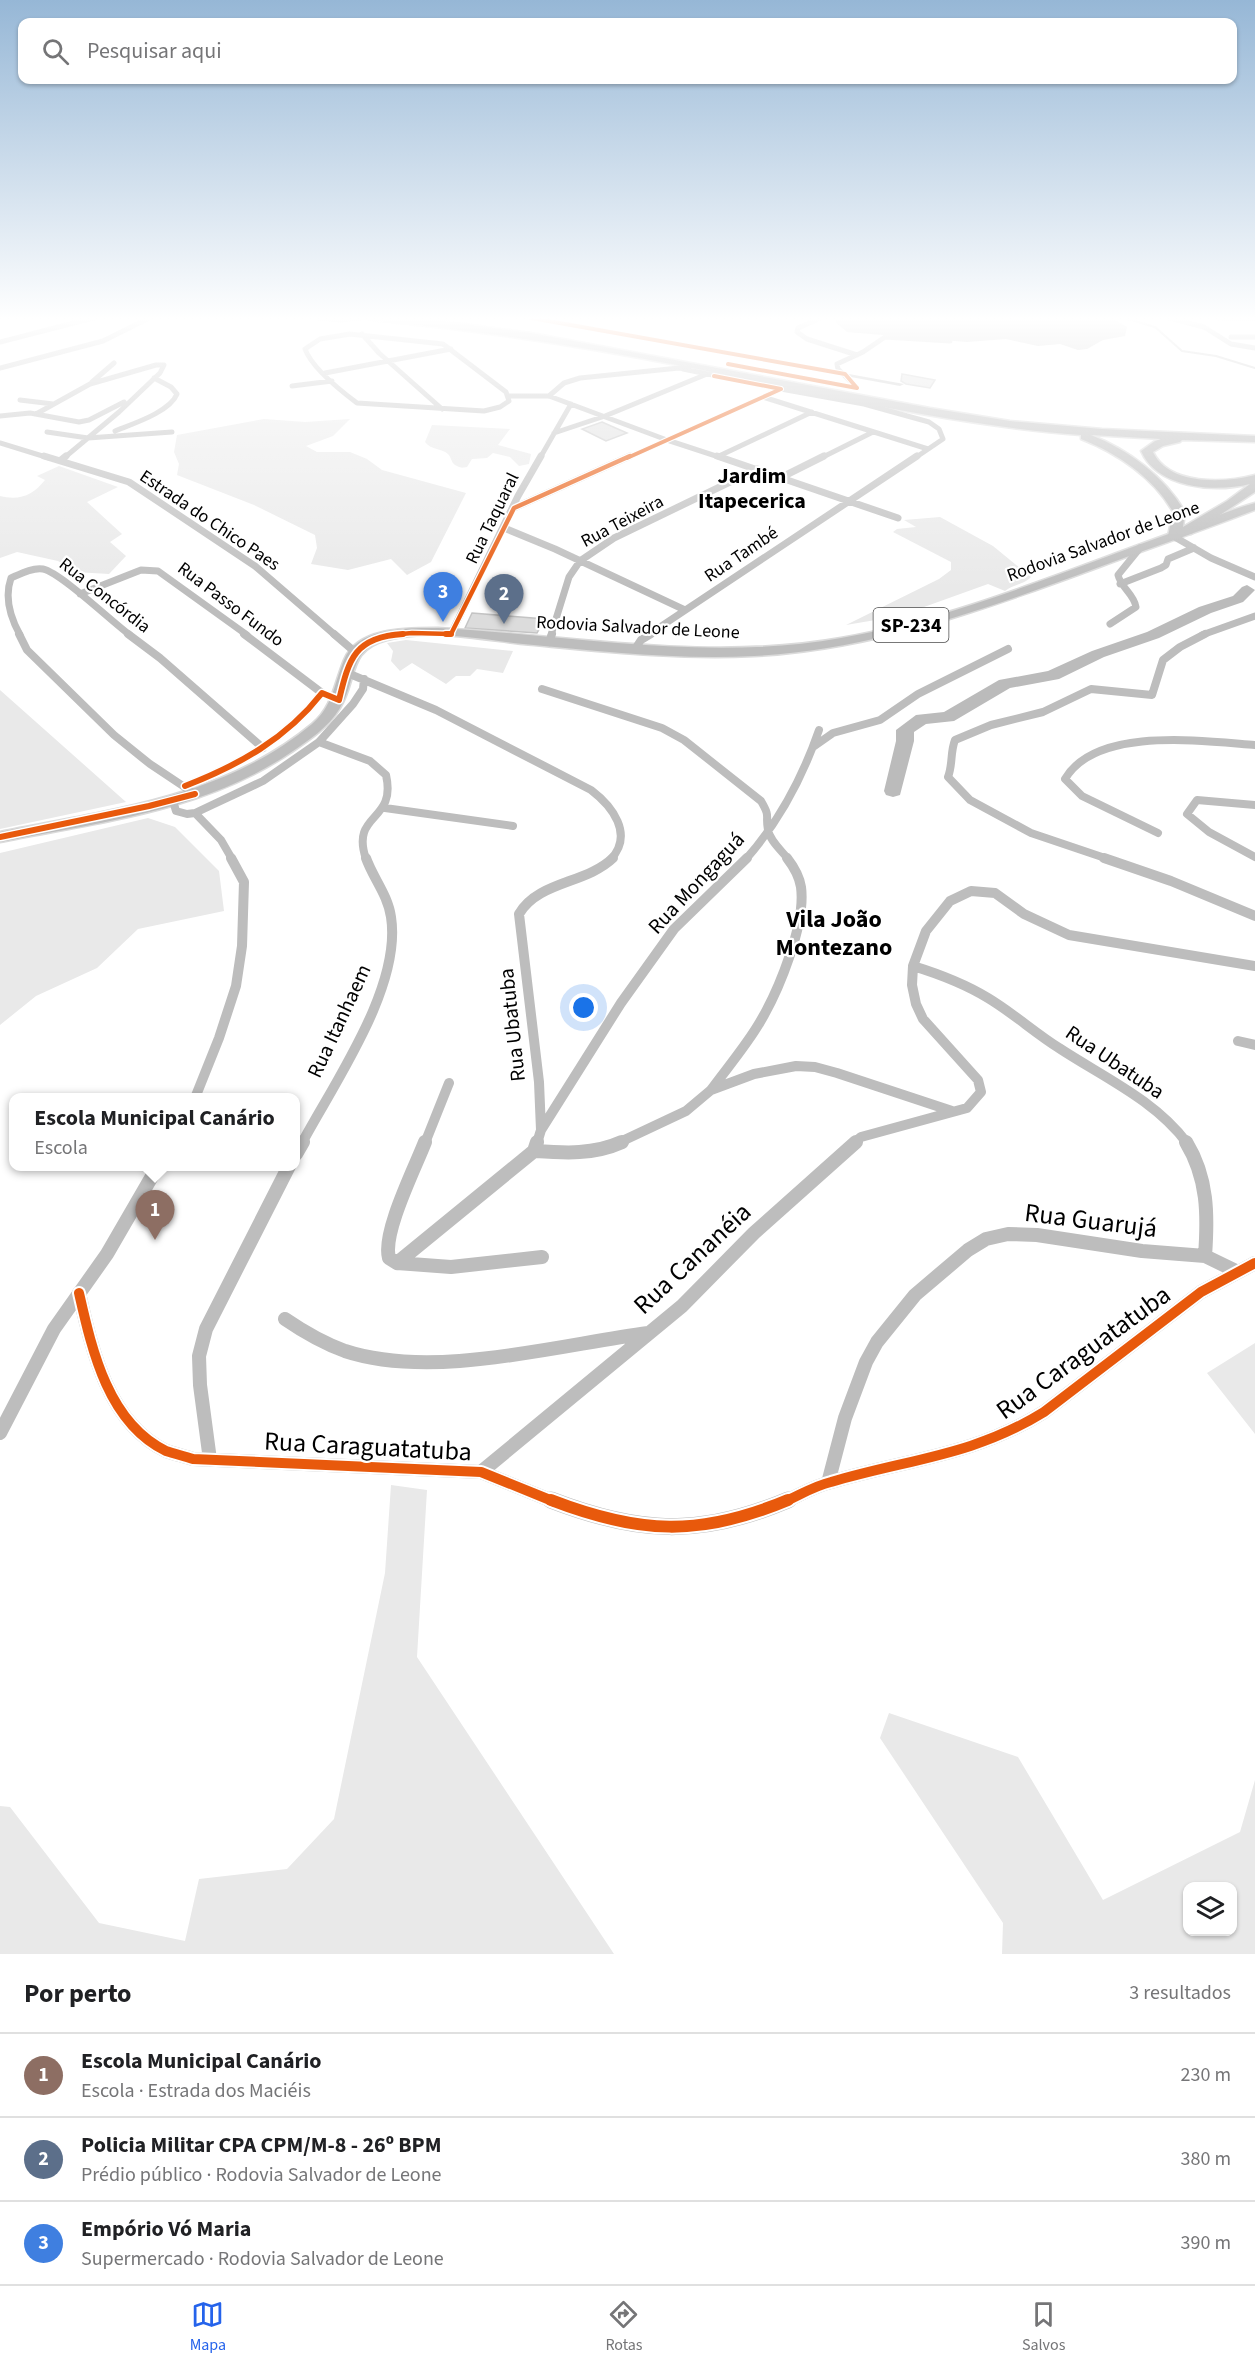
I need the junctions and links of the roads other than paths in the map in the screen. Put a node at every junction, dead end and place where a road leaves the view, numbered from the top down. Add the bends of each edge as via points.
1 (46, 408) edge
2 (111, 408) edge
3 (121, 408) edge
4 (162, 408) edge
5 (430, 408) edge
6 (496, 408) edge
7 (569, 408) edge
8 (583, 408) edge
9 (624, 408) edge
10 (738, 408) edge
11 (800, 408) edge
12 (879, 408) edge
13 (919, 408) edge
14 (970, 408) edge
15 (442, 409) joint
16 (812, 412) junction
17 (36, 414) junction
18 (0, 416) edge
19 (605, 416) junction
20 (1026, 426) junction
21 (1255, 431) edge
22 (47, 432) dead end
23 (172, 432) dead end
24 (873, 432) junction
25 (554, 433) junction
26 (105, 435) junction
27 (88, 438) junction
28 (667, 440) junction
29 (1255, 440) edge
30 (0, 443) edge
31 (928, 448) junction
32 (719, 456) junction
33 (61, 460) junction
34 (757, 469) junction
35 (782, 477) junction
36 (1255, 479) edge
37 (1255, 486) edge
38 (846, 501) junction
39 (1255, 506) edge
40 (514, 508) junction
41 (898, 518) dead end
42 (504, 528) junction
43 (1178, 534) junction
44 (1140, 548) junction
45 (1194, 548) junction
46 (1211, 558) junction
47 (580, 561) junction
48 (1255, 577) edge
49 (1120, 584) junction
50 (1255, 584) edge
51 (80, 594) junction
52 (685, 610) junction
53 (1255, 616) edge
54 (1110, 624) dead end
55 (451, 634) junction
56 (549, 642) junction
57 (635, 649) junction
58 (1008, 649) dead end
59 (355, 651) junction
60 (345, 672) junction
61 (364, 679) junction
62 (542, 689) dead end
63 (322, 693) junction
64 (339, 700) junction
65 (819, 730) dead end
66 (319, 742) junction
67 (1255, 745) edge
68 (262, 748) junction
69 (813, 748) junction
70 (190, 792) junction
71 (173, 801) junction
72 (1255, 805) edge
73 (385, 808) junction
74 (191, 814) junction
75 (513, 826) dead end
76 (768, 830) junction
77 (1158, 833) dead end
78 (0, 837) edge
79 (1255, 857) edge
80 (1255, 916) edge
81 (913, 966) junction
82 (1255, 966) edge
83 (1238, 1041) dead end
84 (1255, 1045) edge
85 (449, 1083) dead end
86 (711, 1090) junction
87 (197, 1093) edge
88 (952, 1112) junction
89 (541, 1130) junction
90 (300, 1147) edge
91 (534, 1152) junction
92 (156, 1171) edge
93 (287, 1171) edge
94 (1205, 1256) junction
95 (542, 1257) dead end
96 (397, 1263) junction
97 (1255, 1263) edge
98 (1236, 1271) junction
99 (79, 1293) junction
100 (285, 1319) dead end
101 (648, 1333) junction
102 (0, 1433) edge
103 (210, 1460) junction
104 (481, 1472) junction
105 (828, 1483) junction

1 - 17 street
2 - 17 street via 83,422
3 - 27 street
4 - 26 street
5 - 15 street
6 - 15 street
7 - 25 street, Rua Taquaral
8 - 19 street
9 - 19 street
10 - 28 street
11 - 16 street
12 - 31 street via 928,422 942,432 943,439
13 - 20 highway
14 - 21 highway via 1056,420
16 - 24 street
16 - 32 street
17 - 18 street
19 - 25 street
19 - 28 street
20 - 29 highway
20 - 43 highway via 1085,437 1121,454 1173,501 1179,515
22 - 27 street
23 - 26 street
24 - 31 street
24 - 35 street
25 - 40 street, Rua Taquaral
26 - 27 street
27 - 33 street
28 - 32 street
28 - 40 street
29 - 36 highway via 1179,440 1159,443 1147,454 1159,467 1188,480 1230,484
30 - 33 street, Estrada do Chico Paes
31 - 38 street, Rua També
32 - 34 street
33 - 59 street, Estrada do Chico Paes via 129,482 233,549
34 - 35 street
34 - 47 street, Rua Teixeira via 614,538
35 - 38 street
37 - 43 highway
38 - 41 street
38 - 52 street, Rua També
39 - 43 main road, Rodovia Salvador de Leone / SP-234
40 - 42 street, Rua Taquaral
42 - 47 street
42 - 55 street, Rua Taquaral
43 - 44 main road, Rodovia Salvador de Leone / SP-234
43 - 45 street
44 - 49 street via 1119,572
44 - 57 main road, Rodovia Salvador de Leone / SP-234 via 1012,595 879,633 753,652
45 - 46 street
45 - 49 street via 1172,556 1161,568
46 - 48 street
46 - 50 street
47 - 52 street
47 - 56 street, Rua Teixeira via 569,577
49 - 54 street via 1134,596 1136,607
51 - 63 street, Rua Passo Fundo via 153,569
51 - 68 street, Rua Concórdia
51 - 70 street, Rua Concórdia via 48,570 28,571 11,578 8,600 22,643 114,735
52 - 57 street, Rua També via 641,640
53 - 80 street via 1181,646 1165,658 1156,672 1152,695 1091,689 1043,712 961,736 951,750 953,765 948,777 969,800 1031,833 1172,881
55 - 56 main road, Rodovia Salvador de Leone / SP-234
55 - 59 main road, Rodovia Salvador de Leone / SP-234 via 402,633 368,642
56 - 57 main road, Rodovia Salvador de Leone / SP-234
58 - 69 street, Rua Mongaguá via 918,694 880,720 833,733
59 - 60 main road
60 - 61 street, Rua Ubatuba
60 - 64 main road
61 - 66 street via 353,704
61 - 89 street, Rua Ubatuba via 408,695 587,788 609,806 619,823 620,843 608,864 585,878 534,897 519,914 537,1055
62 - 76 street via 662,728 684,740 761,801 769,815
63 - 64 street, Rua Passo Fundo
63 - 68 street via 309,713
64 - 70 main road via 321,725 276,757 236,778
65 - 69 street, Rua Mongaguá
66 - 73 street via 380,768 389,784
66 - 74 street via 270,777
67 - 77 street via 1155,740 1095,753 1067,774 1065,779 1082,796
68 - 70 street
69 - 76 street, Rua Mongaguá
70 - 71 main road
70 - 74 street
71 - 74 street via 176,811
71 - 78 main road
72 - 79 street via 1197,800 1187,814 1209,832
73 - 75 street
73 - 90 street, Rua Itanhaem via 366,826 362,840 388,904 390,961 350,1054
74 - 87 street via 220,840 244,882 245,901 236,986
76 - 86 street via 798,875 802,904 797,935 760,1022
76 - 89 street, Rua Mongaguá via 744,862 675,928
81 - 82 street via 926,931 950,901 971,891 995,893 1024,914 1069,935
81 - 88 street, Rua Cananéia via 912,985 923,1019 981,1086 975,1101
81 - 94 street, Rua Ubatuba via 983,995 1147,1106 1186,1140 1208,1199
83 - 84 street
85 - 96 street via 392,1224 387,1251
86 - 88 street via 754,1074 796,1066 815,1067
86 - 91 street via 686,1111 606,1149
88 - 101 street, Rua Cananéia via 861,1137 767,1220 682,1306
89 - 91 street, Rua Ubatuba
91 - 96 street
92 - 99 street
93 - 103 street via 206,1329 199,1356
94 - 98 street, Rua Guarujá
94 - 105 street, Rua Guarujá via 1037,1235 1008,1234 986,1239 915,1295 877,1342 845,1418
95 - 96 street via 453,1268
97 - 98 street, Rua Caraguatatuba
98 - 105 street, Rua Caraguatatuba via 1201,1292 1026,1425 992,1442 955,1453
99 - 102 street via 54,1329
99 - 103 street, Rua Caraguatatuba via 89,1342 114,1402 165,1452
100 - 101 street via 315,1338 365,1357 413,1363 497,1357
101 - 104 street, Rua Cananéia
103 - 104 street, Rua Caraguatatuba
104 - 105 street, Rua Caraguatatuba via 610,1519 681,1528 755,1513

